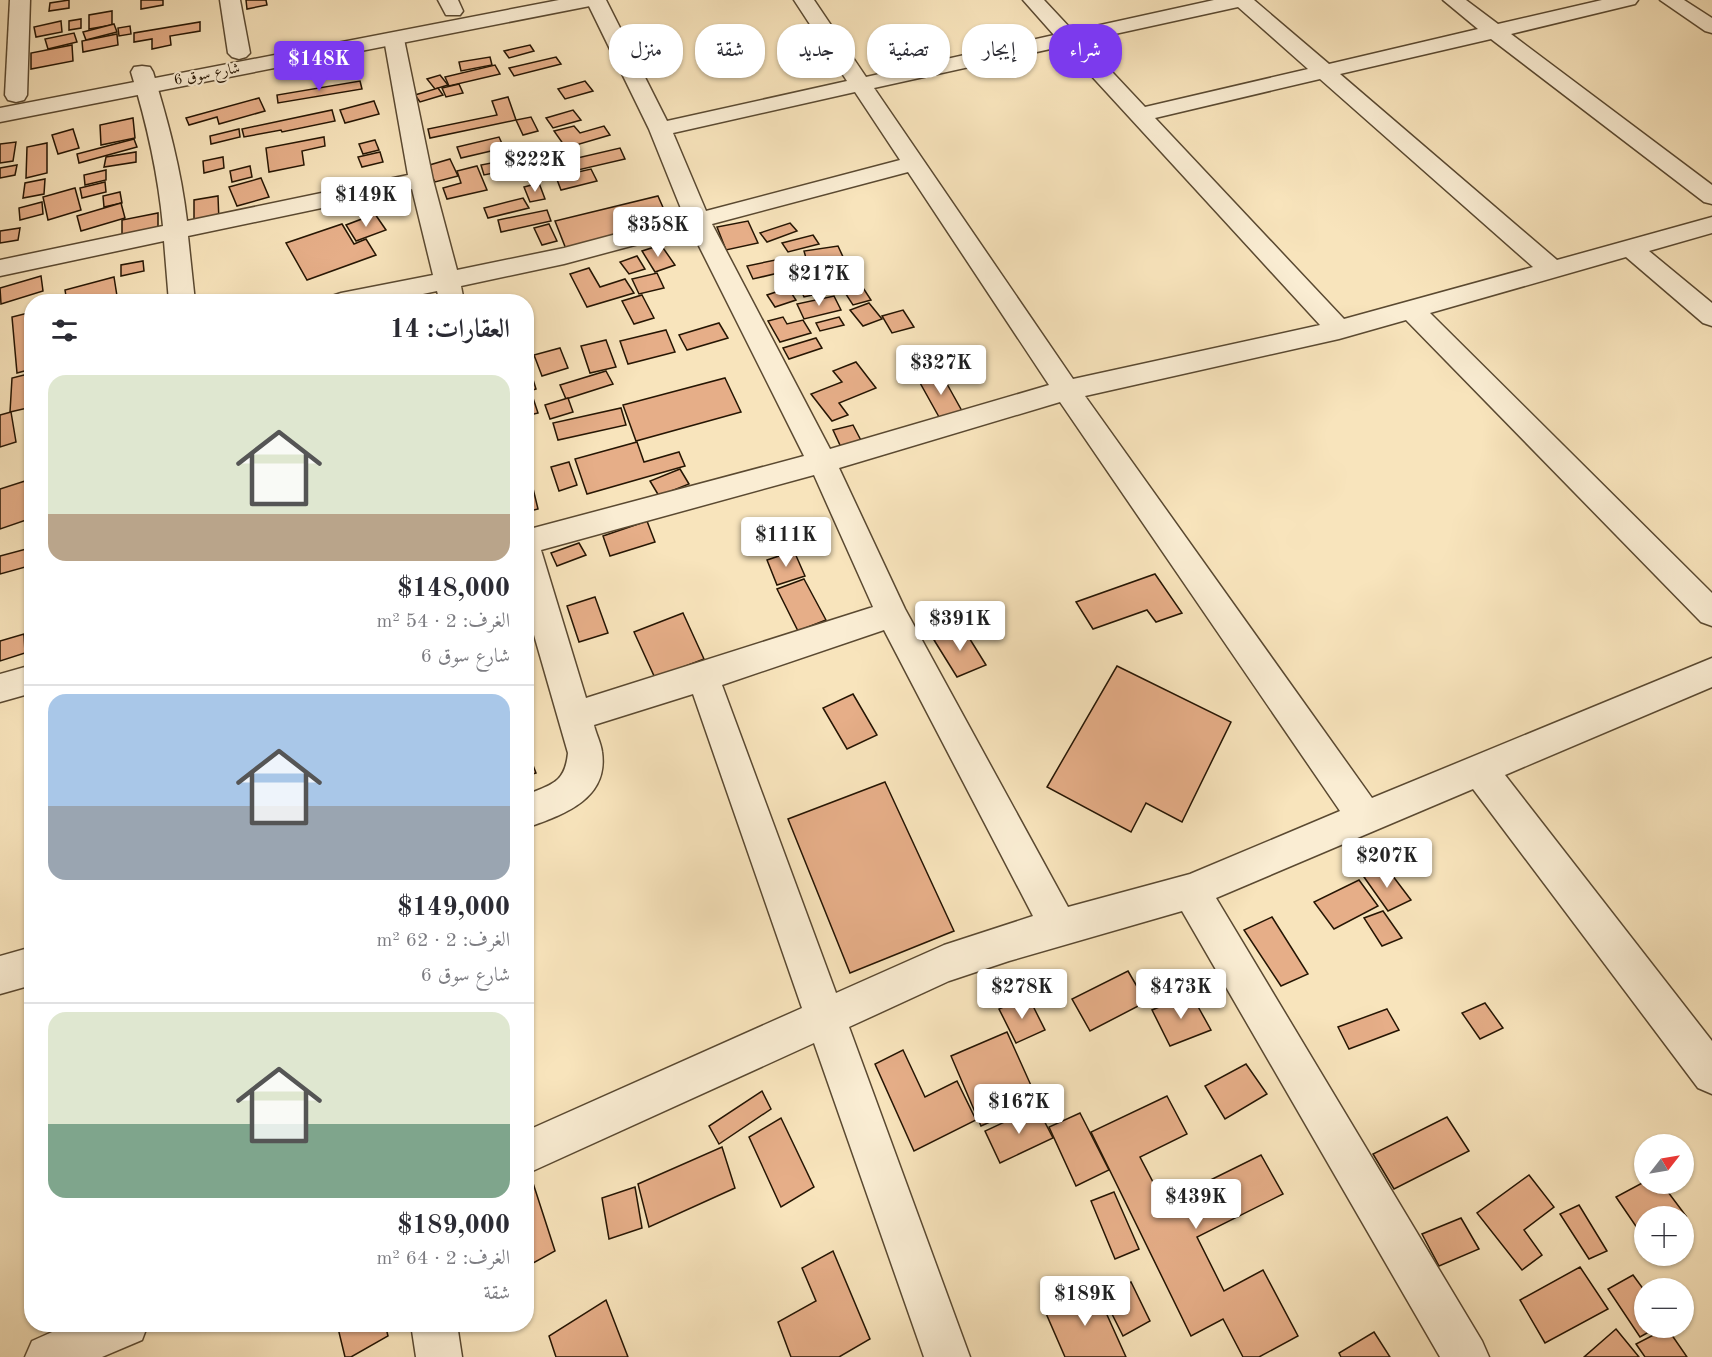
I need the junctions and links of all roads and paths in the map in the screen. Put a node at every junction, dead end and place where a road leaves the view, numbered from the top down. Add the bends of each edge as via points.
1 (20, 0) edge
2 (230, 0) edge
3 (508, 0) edge
4 (590, 0) edge
5 (596, 0) edge
6 (804, 0) edge
7 (1034, 0) edge
8 (1241, 0) edge
9 (1453, 0) edge
10 (1628, 0) edge
11 (1670, 0) edge
12 (450, 6) edge
13 (1056, 24) edge
14 (1122, 26) edge
15 (1712, 27) edge
16 (1496, 32) junction
17 (394, 39) junction
18 (1049, 42) edge
19 (238, 53) junction
20 (1325, 71) junction
21 (1106, 78) edge
22 (143, 80) junction
23 (861, 84) junction
24 (8, 97) edge
25 (0, 115) edge
26 (1140, 115) junction
27 (660, 129) junction
28 (915, 163) junction
29 (421, 180) junction
30 (1712, 197) edge
31 (698, 221) junction
32 (1712, 225) edge
33 (177, 231) junction
34 (1630, 248) junction
35 (0, 268) edge
36 (1551, 269) junction
37 (449, 290) edge
38 (181, 294) edge
39 (413, 294) edge
40 (1411, 309) junction
41 (1712, 316) edge
42 (1339, 330) junction
43 (1065, 390) junction
44 (822, 462) junction
45 (534, 541) edge
46 (534, 577) edge
47 (1712, 613) edge
48 (892, 614) junction
49 (1712, 672) edge
50 (703, 677) junction
51 (24, 681) edge
52 (0, 688) edge
53 (576, 716) junction
54 (1480, 770) junction
55 (534, 809) edge
56 (1366, 819) junction
57 (1191, 891) junction
58 (1059, 927) junction
59 (24, 968) edge
60 (0, 975) edge
61 (825, 1018) junction
62 (1712, 1074) edge
63 (534, 1149) edge
64 (107, 1332) edge
65 (435, 1332) edge
66 (48, 1357) edge
67 (439, 1357) edge
68 (947, 1357) edge
69 (1466, 1357) edge

1 - 24 street
2 - 19 street
3 - 12 street, شارع سوق 6
4 - 17 street, شارع سوق 6
5 - 27 street
6 - 23 street
7 - 13 street
8 - 14 street
8 - 20 street
9 - 16 street
10 - 16 street
11 - 15 street
12 - 19 street, شارع سوق 6
16 - 20 street
16 - 30 street
17 - 22 street, شارع سوق 6
17 - 29 street
18 - 23 street
19 - 22 street, شارع سوق 6
20 - 26 street
20 - 36 street
21 - 26 street
22 - 24 street, شارع سوق 6
22 - 25 street, شارع سوق 6
22 - 33 street via 161,134
23 - 27 street
23 - 28 street
26 - 42 street
27 - 31 street
28 - 31 street
28 - 43 street
29 - 33 street
29 - 37 street
31 - 37 street
31 - 44 street
32 - 34 street
33 - 35 street
33 - 38 street
34 - 36 street
34 - 41 street
36 - 40 street
37 - 39 street
40 - 42 street
40 - 47 street
42 - 43 street
43 - 44 street
43 - 56 street
44 - 45 street
44 - 48 street
46 - 53 street
48 - 50 street
48 - 58 street
49 - 54 street
50 - 53 street
50 - 61 street
51 - 52 street
53 - 55 street via 585,753 583,776 568,794
54 - 56 street
54 - 62 street
56 - 57 street
57 - 58 street
57 - 69 street
58 - 61 street via 944,964
59 - 60 street
61 - 63 street
61 - 68 street
64 - 66 street
65 - 67 street

